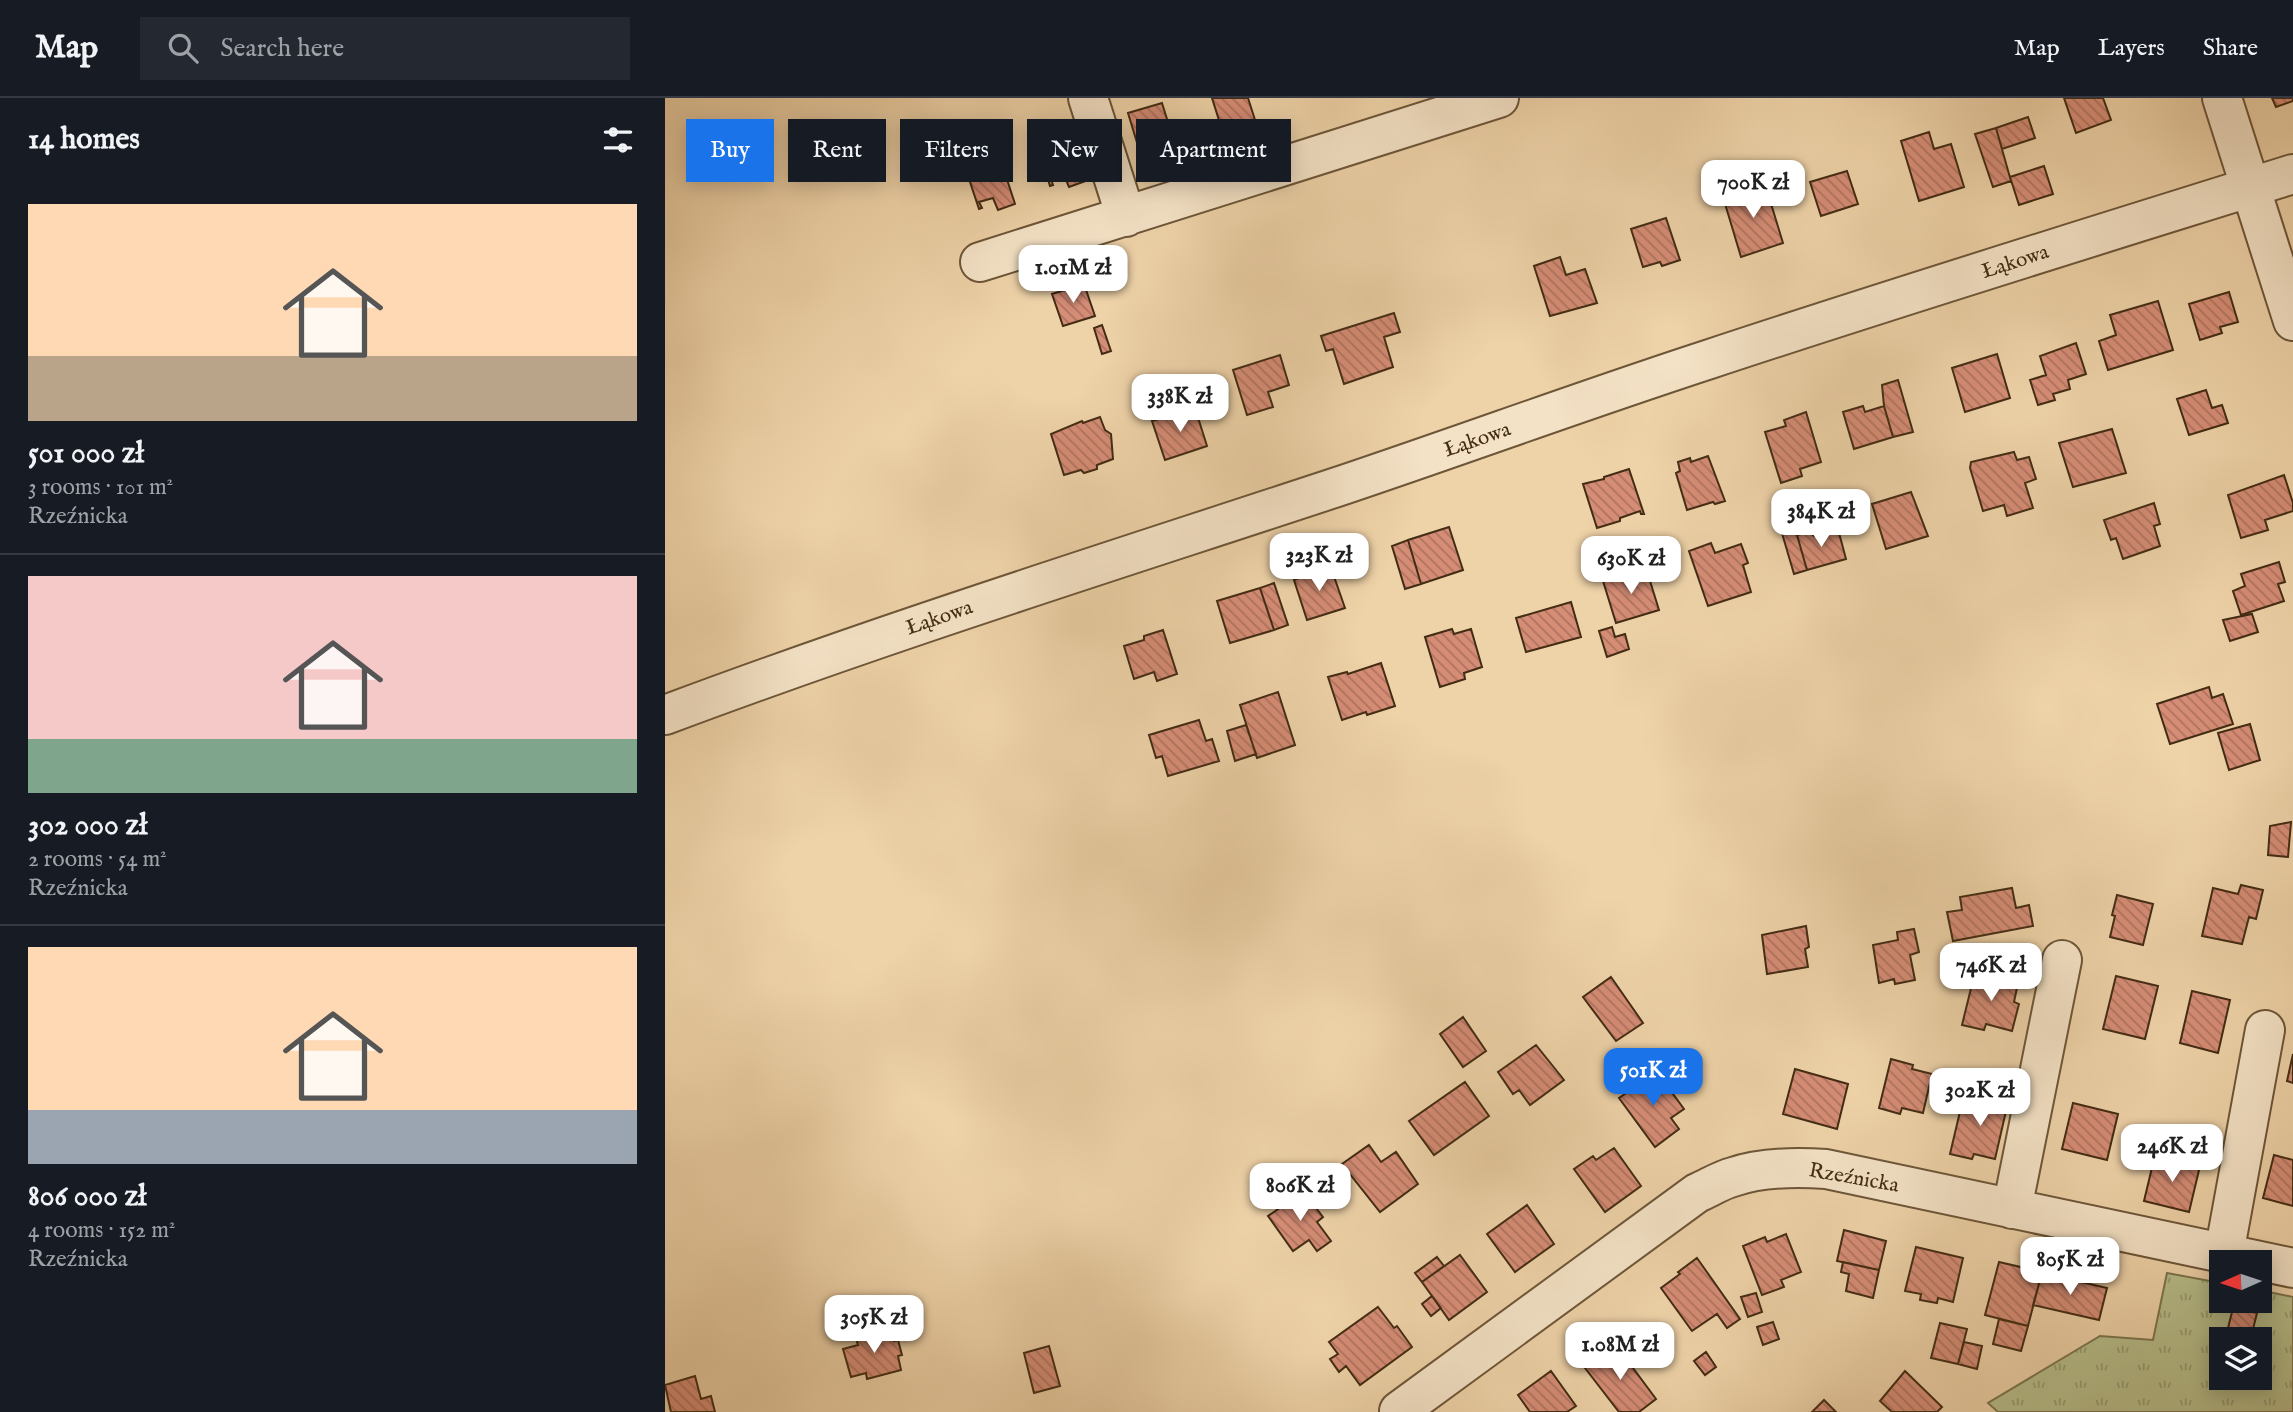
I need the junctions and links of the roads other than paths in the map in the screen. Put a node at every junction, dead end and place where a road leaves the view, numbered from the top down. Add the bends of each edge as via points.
1 (1088, 98) edge
2 (1499, 98) edge
3 (2222, 98) edge
4 (2293, 174) edge
5 (2251, 187) junction
6 (1126, 217) junction
7 (980, 262) dead end
8 (2293, 321) edge
9 (665, 715) edge
10 (2062, 960) dead end
11 (2265, 1030) dead end
12 (2012, 1209) junction
13 (2225, 1250) edge
14 (2209, 1251) edge
15 (2272, 1264) edge
16 (2293, 1268) edge
17 (1399, 1411) edge

1 - 6 street
2 - 6 street
3 - 5 street
4 - 5 street, Łąkowa
5 - 8 street
5 - 9 street, Łąkowa via 1712,358 987,600
6 - 7 street
10 - 12 street
11 - 13 street
12 - 14 street, Rzeźnicka
12 - 17 street, Rzeźnicka via 1826,1169 1779,1168 1733,1177 1697,1193
15 - 16 street, Rzeźnicka

